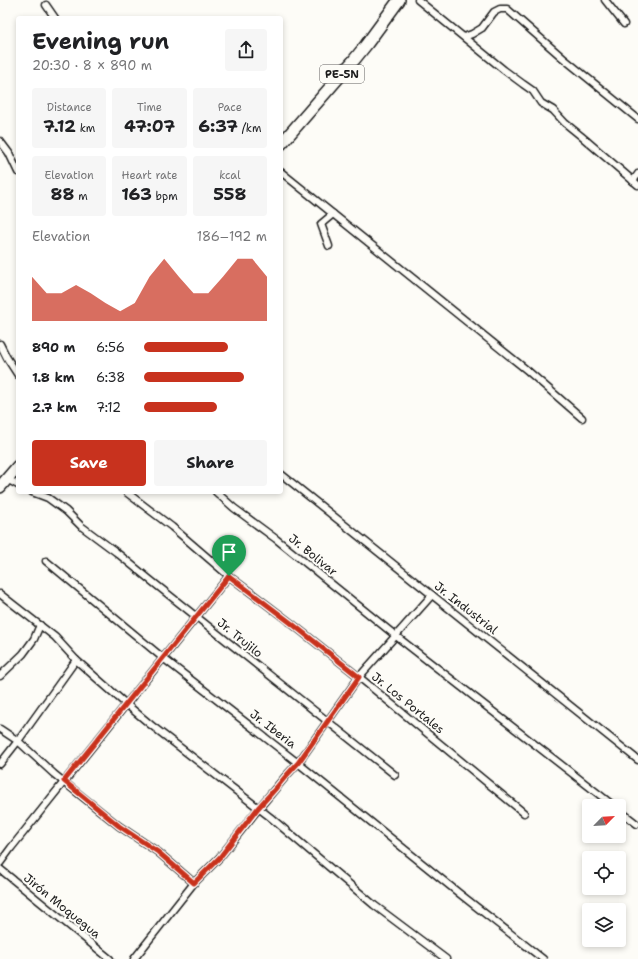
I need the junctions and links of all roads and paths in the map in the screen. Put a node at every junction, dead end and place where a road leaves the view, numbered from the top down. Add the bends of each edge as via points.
1 (399, 0) edge
2 (418, 0) edge
3 (605, 0) edge
4 (46, 5) dead end
5 (54, 16) edge
6 (624, 24) dead end
7 (464, 37) junction
8 (638, 118) edge
9 (0, 141) edge
10 (283, 142) edge
11 (16, 168) edge
12 (283, 174) edge
13 (638, 174) edge
14 (632, 180) junction
15 (638, 185) edge
16 (333, 214) junction
17 (329, 246) dead end
18 (0, 344) edge
19 (16, 372) edge
20 (582, 418) dead end
21 (16, 468) edge
22 (283, 476) edge
23 (3, 481) edge
24 (16, 484) edge
25 (37, 494) edge
26 (129, 494) edge
27 (218, 494) edge
28 (46, 560) dead end
29 (229, 576) junction
30 (0, 594) edge
31 (432, 595) junction
32 (197, 617) junction
33 (40, 625) junction
34 (396, 636) junction
35 (164, 658) junction
36 (76, 660) junction
37 (0, 676) edge
38 (359, 677) junction
39 (126, 704) junction
40 (328, 722) junction
41 (0, 729) edge
42 (18, 740) junction
43 (638, 760) edge
44 (298, 763) junction
45 (0, 764) edge
46 (395, 775) dead end
47 (64, 781) junction
48 (605, 799) edge
49 (258, 808) junction
50 (524, 813) dead end
51 (626, 815) edge
52 (637, 824) dead end
53 (0, 863) edge
54 (0, 869) edge
55 (194, 883) junction
56 (110, 959) edge
57 (134, 959) edge
58 (446, 959) edge
59 (543, 959) edge

1 - 10 highway, PE-5N via 354,60
2 - 7 street
3 - 6 street
4 - 5 street
7 - 8 street via 482,28 500,8 507,9
7 - 14 street via 533,91 541,103 553,110
9 - 11 street
12 - 16 street
13 - 14 street
14 - 15 street
16 - 17 street via 319,223
16 - 20 street via 528,371
18 - 19 street
21 - 23 highway
22 - 31 street, Jr. Industrial
23 - 24 street
25 - 32 street, Jr. Trujilo via 48,498 66,511 81,526
26 - 29 street, Jr. Los Portales
27 - 34 street, Jr. Bolivar
28 - 35 street, Jr. Iberia
29 - 32 street
29 - 38 street, Jr. Los Portales
30 - 33 street
31 - 34 street
31 - 43 street, Jr. Industrial
32 - 35 street
32 - 40 street, Jr. Trujilo
33 - 36 street
33 - 37 street via 34,640
34 - 38 street
34 - 48 street, Jr. Bolivar
35 - 39 street
35 - 44 street, Jr. Iberia
36 - 39 street
36 - 42 street
38 - 40 street
38 - 50 street, Jr. Los Portales
39 - 47 street
39 - 49 street
40 - 44 street
40 - 46 street, Jr. Trujilo
41 - 42 street
42 - 45 street
42 - 47 street
44 - 49 street
44 - 59 street, Jr. Iberia
47 - 53 street
47 - 55 street via 119,826 158,852
49 - 55 street via 220,857
49 - 58 street via 374,905
51 - 52 street
54 - 56 street, Jirón Moquegua
55 - 57 street

